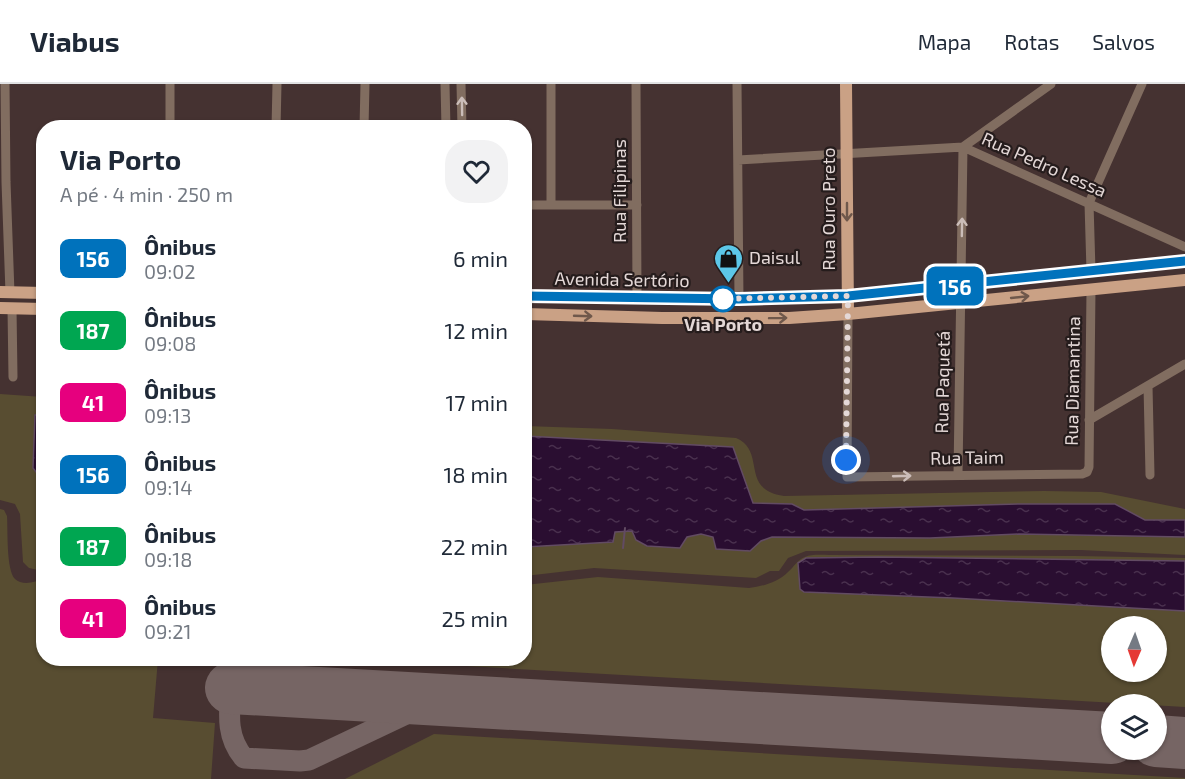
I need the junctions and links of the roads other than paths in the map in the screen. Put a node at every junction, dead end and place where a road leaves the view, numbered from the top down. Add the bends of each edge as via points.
1 (5, 84) edge
2 (170, 84) edge
3 (277, 84) edge
4 (365, 84) edge
5 (445, 84) edge
6 (461, 84) edge
7 (551, 84) edge
8 (636, 84) edge
9 (737, 84) edge
10 (846, 84) edge
11 (1051, 84) edge
12 (1142, 84) edge
13 (170, 120) edge
14 (276, 120) edge
15 (364, 120) edge
16 (446, 120) edge
17 (462, 120) edge
18 (963, 147) junction
19 (847, 154) junction
20 (738, 160) junction
21 (3, 182) edge
22 (1089, 203) junction
23 (532, 205) edge
24 (551, 205) junction
25 (637, 205) junction
26 (1185, 247) edge
27 (1185, 261) edge
28 (1091, 271) junction
29 (1185, 280) edge
30 (961, 286) junction
31 (1091, 290) junction
32 (5, 292) edge
33 (36, 293) edge
34 (532, 296) edge
35 (848, 296) junction
36 (637, 298) junction
37 (739, 299) junction
38 (961, 303) junction
39 (6, 308) edge
40 (36, 309) edge
41 (532, 314) edge
42 (848, 314) junction
43 (1185, 364) edge
44 (12, 377) dead end
45 (1148, 386) junction
46 (1089, 420) junction
47 (1087, 472) joint
48 (958, 474) junction
49 (1150, 476) dead end
50 (847, 477) joint

1 - 21 street
2 - 13 street
3 - 14 street
4 - 15 street
5 - 16 street
17 -> 6 street
7 - 24 street
8 - 25 street, Rua Filipinas
9 - 20 street
10 - 19 main road, Rua Ouro Preto
11 - 18 street
12 - 22 street
18 - 19 street, Rua Pedro Lessa
18 - 22 street, Rua Pedro Lessa
30 -> 18 street, Rua Paquetá
19 - 20 street, Rua Pedro Lessa
19 -> 35 main road, Rua Ouro Preto
20 - 37 street
21 - 32 street
22 - 26 street, Rua Pedro Lessa
22 - 28 street
23 - 24 street
24 - 25 street
25 - 36 street, Rua Filipinas
27 - 28 main road, Avenida Sertório
28 - 30 main road, Avenida Sertório
29 - 31 main road, Avenida Sertório
30 - 35 main road, Avenida Sertório
30 - 38 street, Rua Paquetá
38 -> 31 main road, Avenida Sertório
31 - 46 street, Rua Diamantina
32 - 33 main road
34 - 36 main road, Avenida Sertório
35 - 37 main road, Avenida Sertório
35 - 42 main road, Rua Ouro Preto
36 - 37 main road, Avenida Sertório
38 - 42 main road, Avenida Sertório
38 - 48 street, Rua Paquetá
39 - 40 main road
39 - 44 street
41 -> 42 main road, Avenida Sertório via 761,318
42 - 50 street, Rua Ouro Preto
43 - 45 street
45 - 46 street
45 - 49 street
46 - 47 street, Rua Diamantina
47 - 48 street, Rua Taim
50 -> 48 street, Rua Taim

